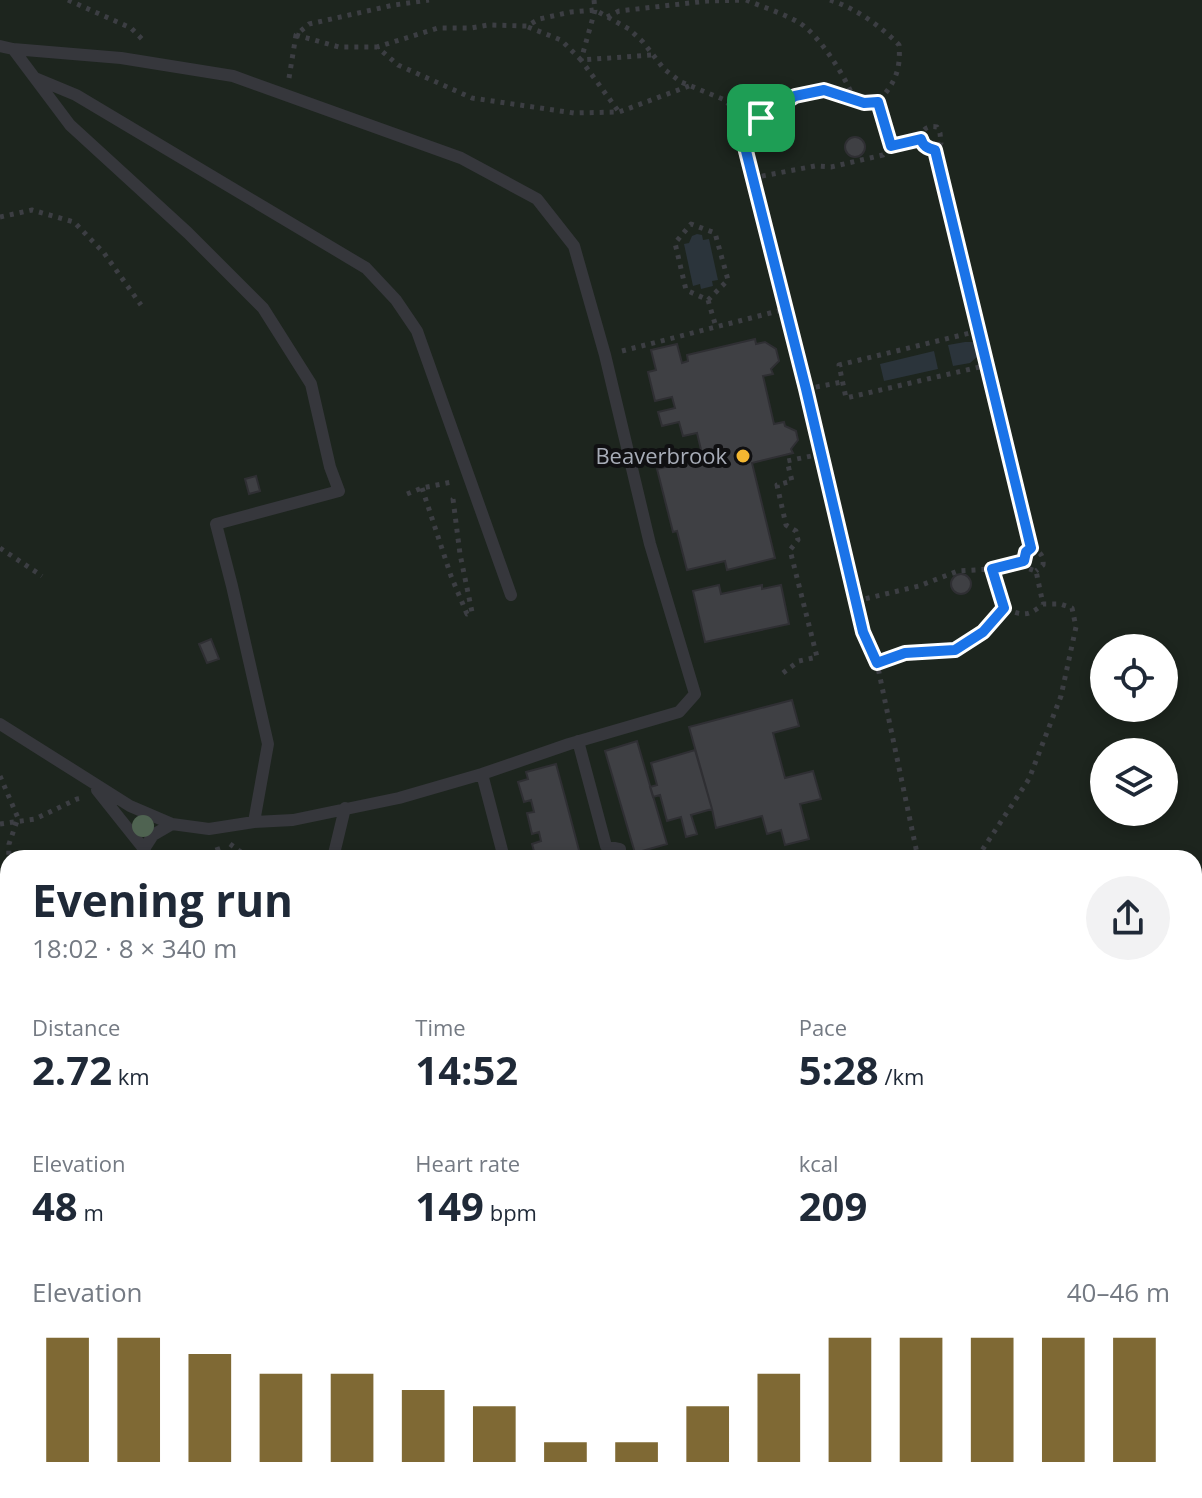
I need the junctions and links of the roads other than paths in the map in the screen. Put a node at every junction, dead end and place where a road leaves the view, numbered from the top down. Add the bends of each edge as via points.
1 (7, 48) edge
2 (35, 78) junction
3 (511, 595) dead end
4 (0, 724) edge
5 (578, 741) junction
6 (482, 774) junction
7 (91, 782) junction
8 (345, 808) junction
9 (254, 822) junction
10 (172, 824) junction
11 (620, 849) dead end
12 (144, 850) edge
13 (147, 850) edge
14 (335, 850) edge
15 (502, 850) edge

1 - 2 lane
1 - 5 lane via 121,58 233,76 461,158 537,199 574,246 650,544 695,694 679,712
2 - 3 lane via 76,95 366,268 396,300 417,331
2 - 9 lane via 70,125 263,308 311,384 339,491 216,524 268,744
4 - 7 lane
5 - 6 lane
5 - 11 lane via 606,846
6 - 8 lane
6 - 15 lane
7 - 10 lane
7 - 12 lane
8 - 9 lane
8 - 14 lane
9 - 10 lane via 209,829
10 - 13 lane via 153,835

